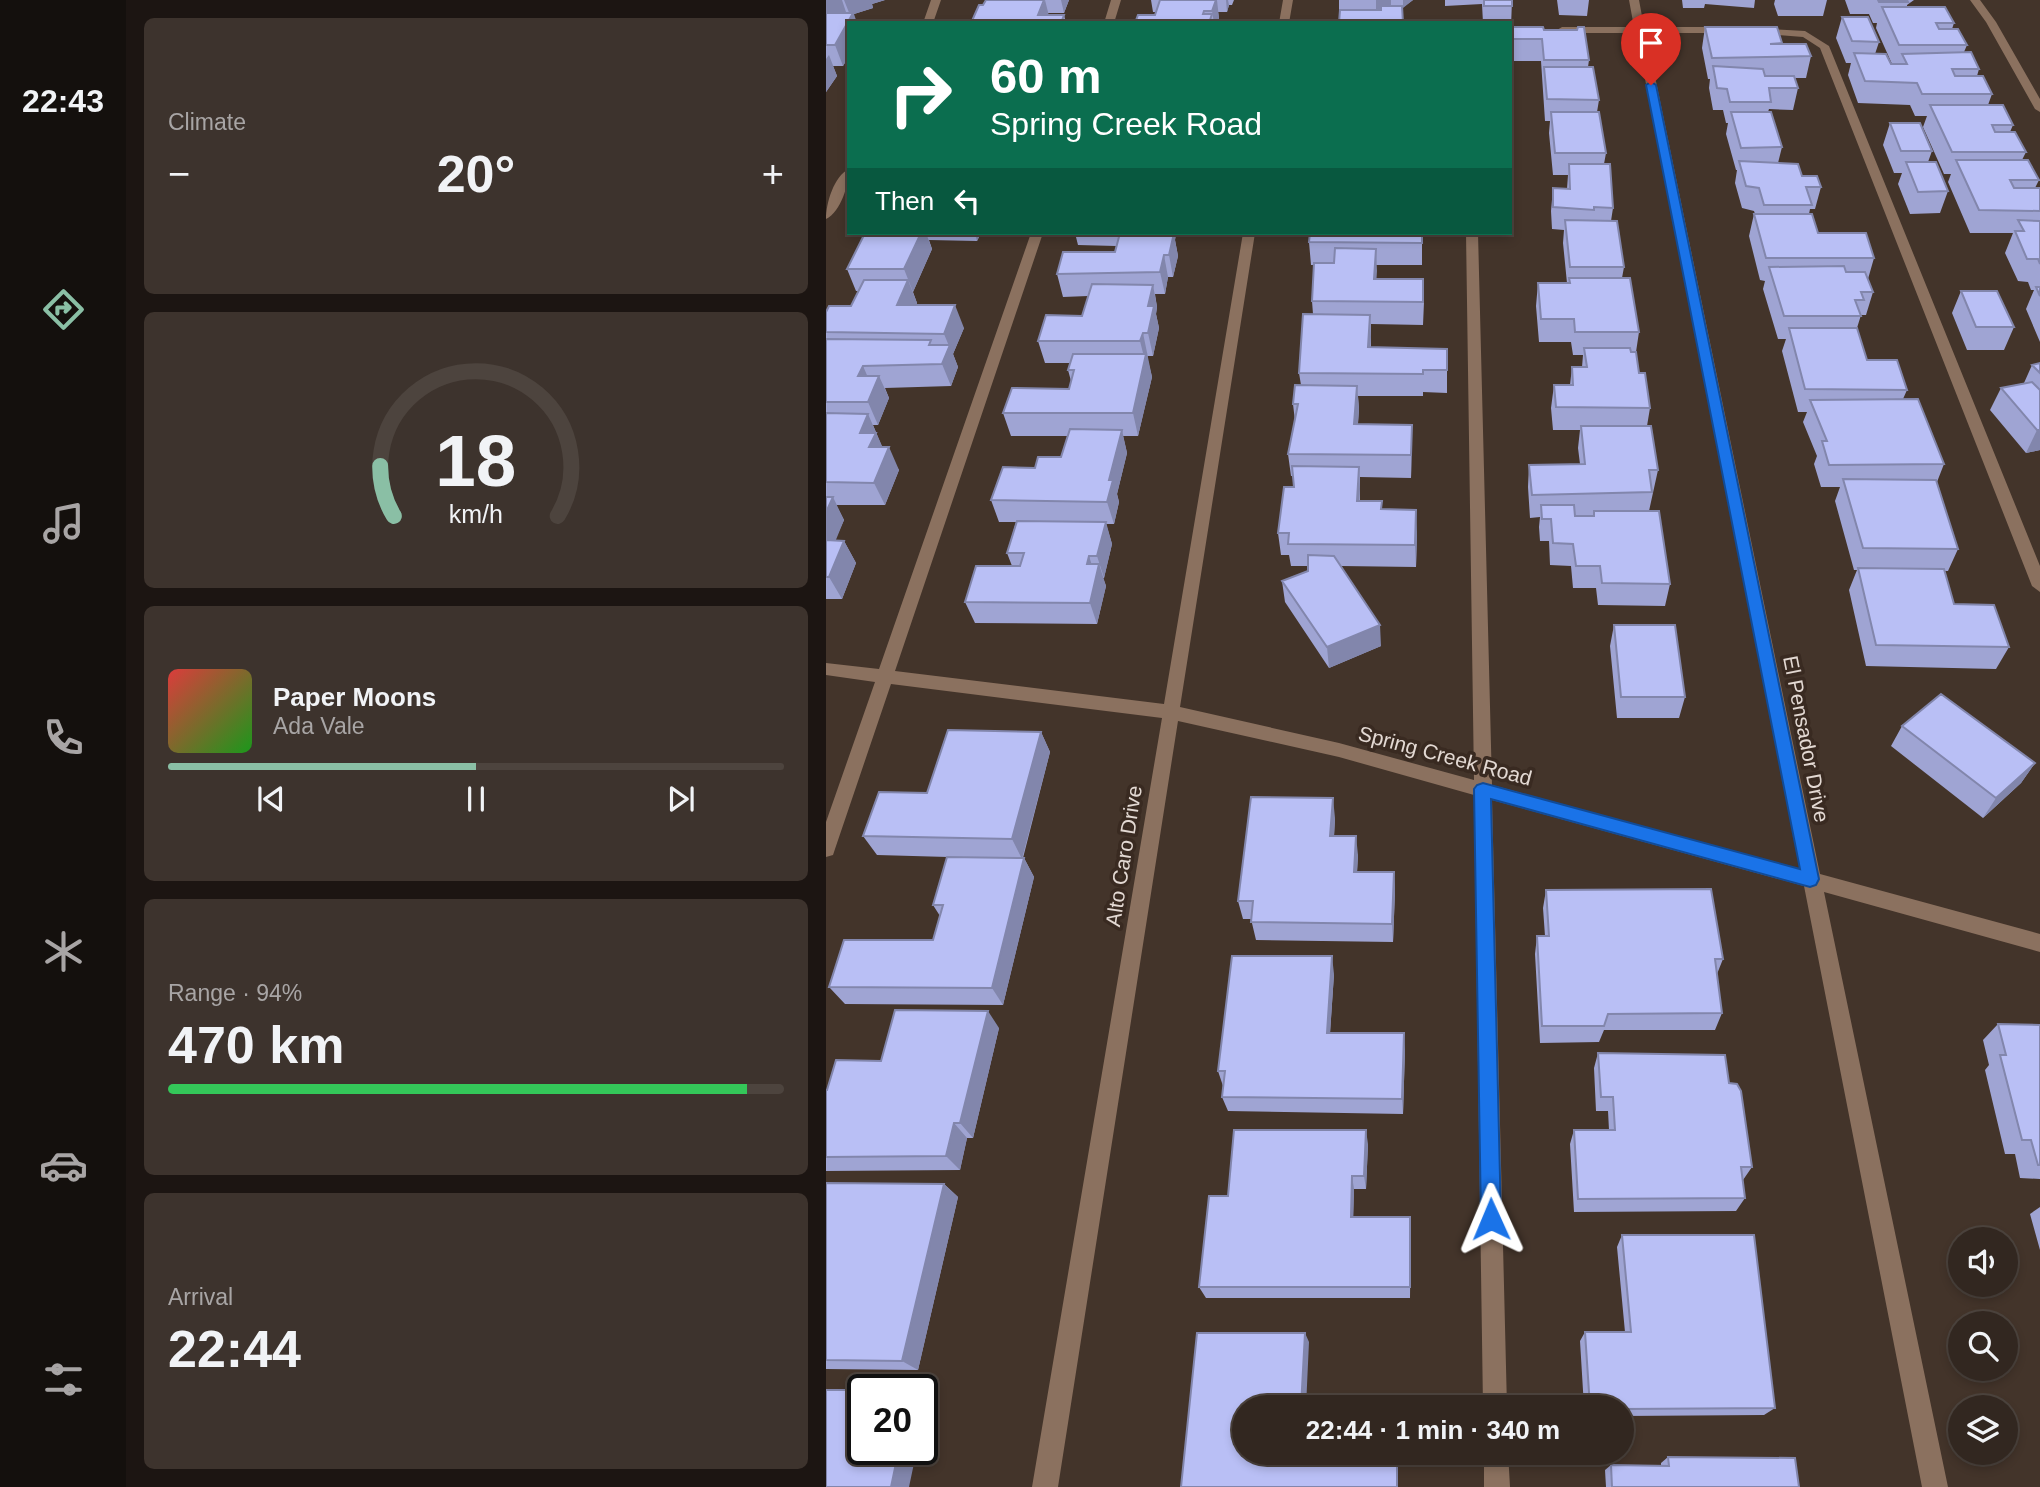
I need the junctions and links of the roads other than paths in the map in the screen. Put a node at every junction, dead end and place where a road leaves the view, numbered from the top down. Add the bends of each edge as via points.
1 (936, 0) edge
2 (1116, 0) edge
3 (1289, 0) edge
4 (1634, 0) edge
5 (1975, 0) edge
6 (929, 21) edge
7 (1109, 21) edge
8 (1284, 21) edge
9 (1549, 30) edge
10 (1640, 30) junction
11 (2040, 109) edge
12 (847, 176) edge
13 (826, 215) edge
14 (1036, 235) edge
15 (1250, 235) edge
16 (1472, 235) edge
17 (2040, 586) edge
18 (826, 669) edge
19 (886, 675) junction
20 (1170, 712) junction
21 (1483, 789) junction
22 (826, 849) edge
23 (1810, 879) junction
24 (2040, 943) edge
25 (1495, 1395) edge
26 (1496, 1465) edge
27 (1045, 1487) edge
28 (1497, 1487) edge
29 (1935, 1487) edge

1 - 6 street
2 - 7 street
3 - 8 street
4 - 10 street, El Pensador Drive
5 - 11 street
9 - 10 street
10 - 17 street via 1783,31 1805,34 1824,46
10 - 23 street, El Pensador Drive
12 - 13 street
14 - 19 street
15 - 20 street, Alto Caro Drive
16 - 21 street
18 - 19 street, Spring Creek Road
19 - 20 street, Spring Creek Road
19 - 22 street
20 - 21 street, Spring Creek Road
20 - 27 street, Alto Caro Drive
21 - 23 street, Spring Creek Road
21 - 25 street
23 - 24 street, Spring Creek Road
23 - 29 street, El Pensador Drive
26 - 28 street

